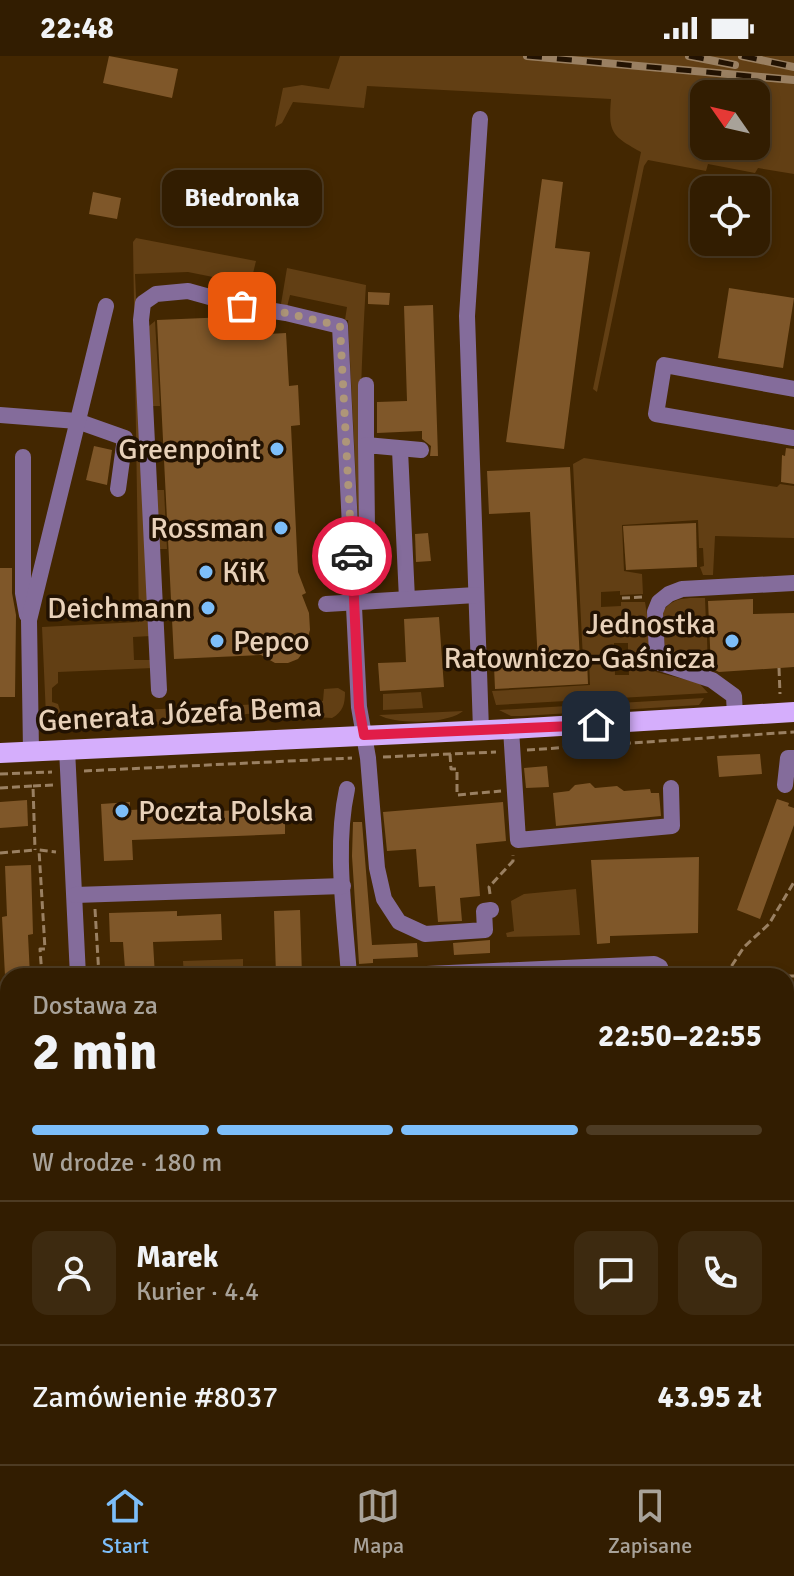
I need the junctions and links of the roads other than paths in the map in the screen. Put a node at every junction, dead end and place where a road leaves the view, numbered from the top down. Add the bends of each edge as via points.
1 (480, 119) dead end
2 (106, 306) dead end
3 (366, 385) dead end
4 (794, 389) edge
5 (0, 415) edge
6 (77, 421) junction
7 (794, 438) edge
8 (366, 445) junction
9 (400, 450) junction
10 (421, 450) dead end
11 (23, 457) dead end
12 (118, 489) dead end
13 (367, 527) dead end
14 (794, 583) edge
15 (476, 595) junction
16 (407, 599) junction
17 (355, 602) junction
18 (326, 604) dead end
19 (29, 620) junction
20 (159, 690) dead end
21 (794, 712) edge
22 (735, 716) junction
23 (511, 729) junction
24 (481, 730) junction
25 (364, 735) junction
26 (67, 749) junction
27 (31, 751) junction
28 (0, 753) edge
29 (794, 758) edge
30 (785, 785) dead end
31 (671, 788) dead end
32 (347, 789) dead end
33 (343, 886) junction
34 (75, 895) junction
35 (491, 910) road end
36 (78, 968) edge
37 (348, 968) edge
38 (563, 968) edge
39 (660, 968) edge

1 - 15 street via 467,316
2 - 6 street
3 - 8 street
4 - 7 street via 664,365 656,414
5 - 6 street
6 - 12 street via 125,438
6 - 19 street
8 - 9 street
8 - 13 street
9 - 10 street
9 - 16 street
11 - 19 street via 23,593
14 - 22 street via 682,589 659,602 655,628 660,663 712,680 734,696
15 - 16 street
15 - 24 street
16 - 17 street
17 - 18 street
17 - 20 street via 340,326 188,291 151,296 143,303 141,320
17 - 25 street
19 - 27 street
21 - 22 main road, Generała Józefa Bema
22 - 23 main road, Generała Józefa Bema
23 - 24 main road, Generała Józefa Bema
23 - 31 street via 518,840 672,826
24 - 25 main road, Generała Józefa Bema
25 - 26 main road, Generała Józefa Bema
25 - 35 street via 377,868 384,899 399,922 425,934 485,930 484,911
26 - 27 main road, Generała Józefa Bema
26 - 34 street via 63,772
27 - 28 main road, Generała Józefa Bema
29 - 30 street via 788,758
32 - 33 street
33 - 34 street
33 - 37 street
34 - 36 street
38 - 39 street

